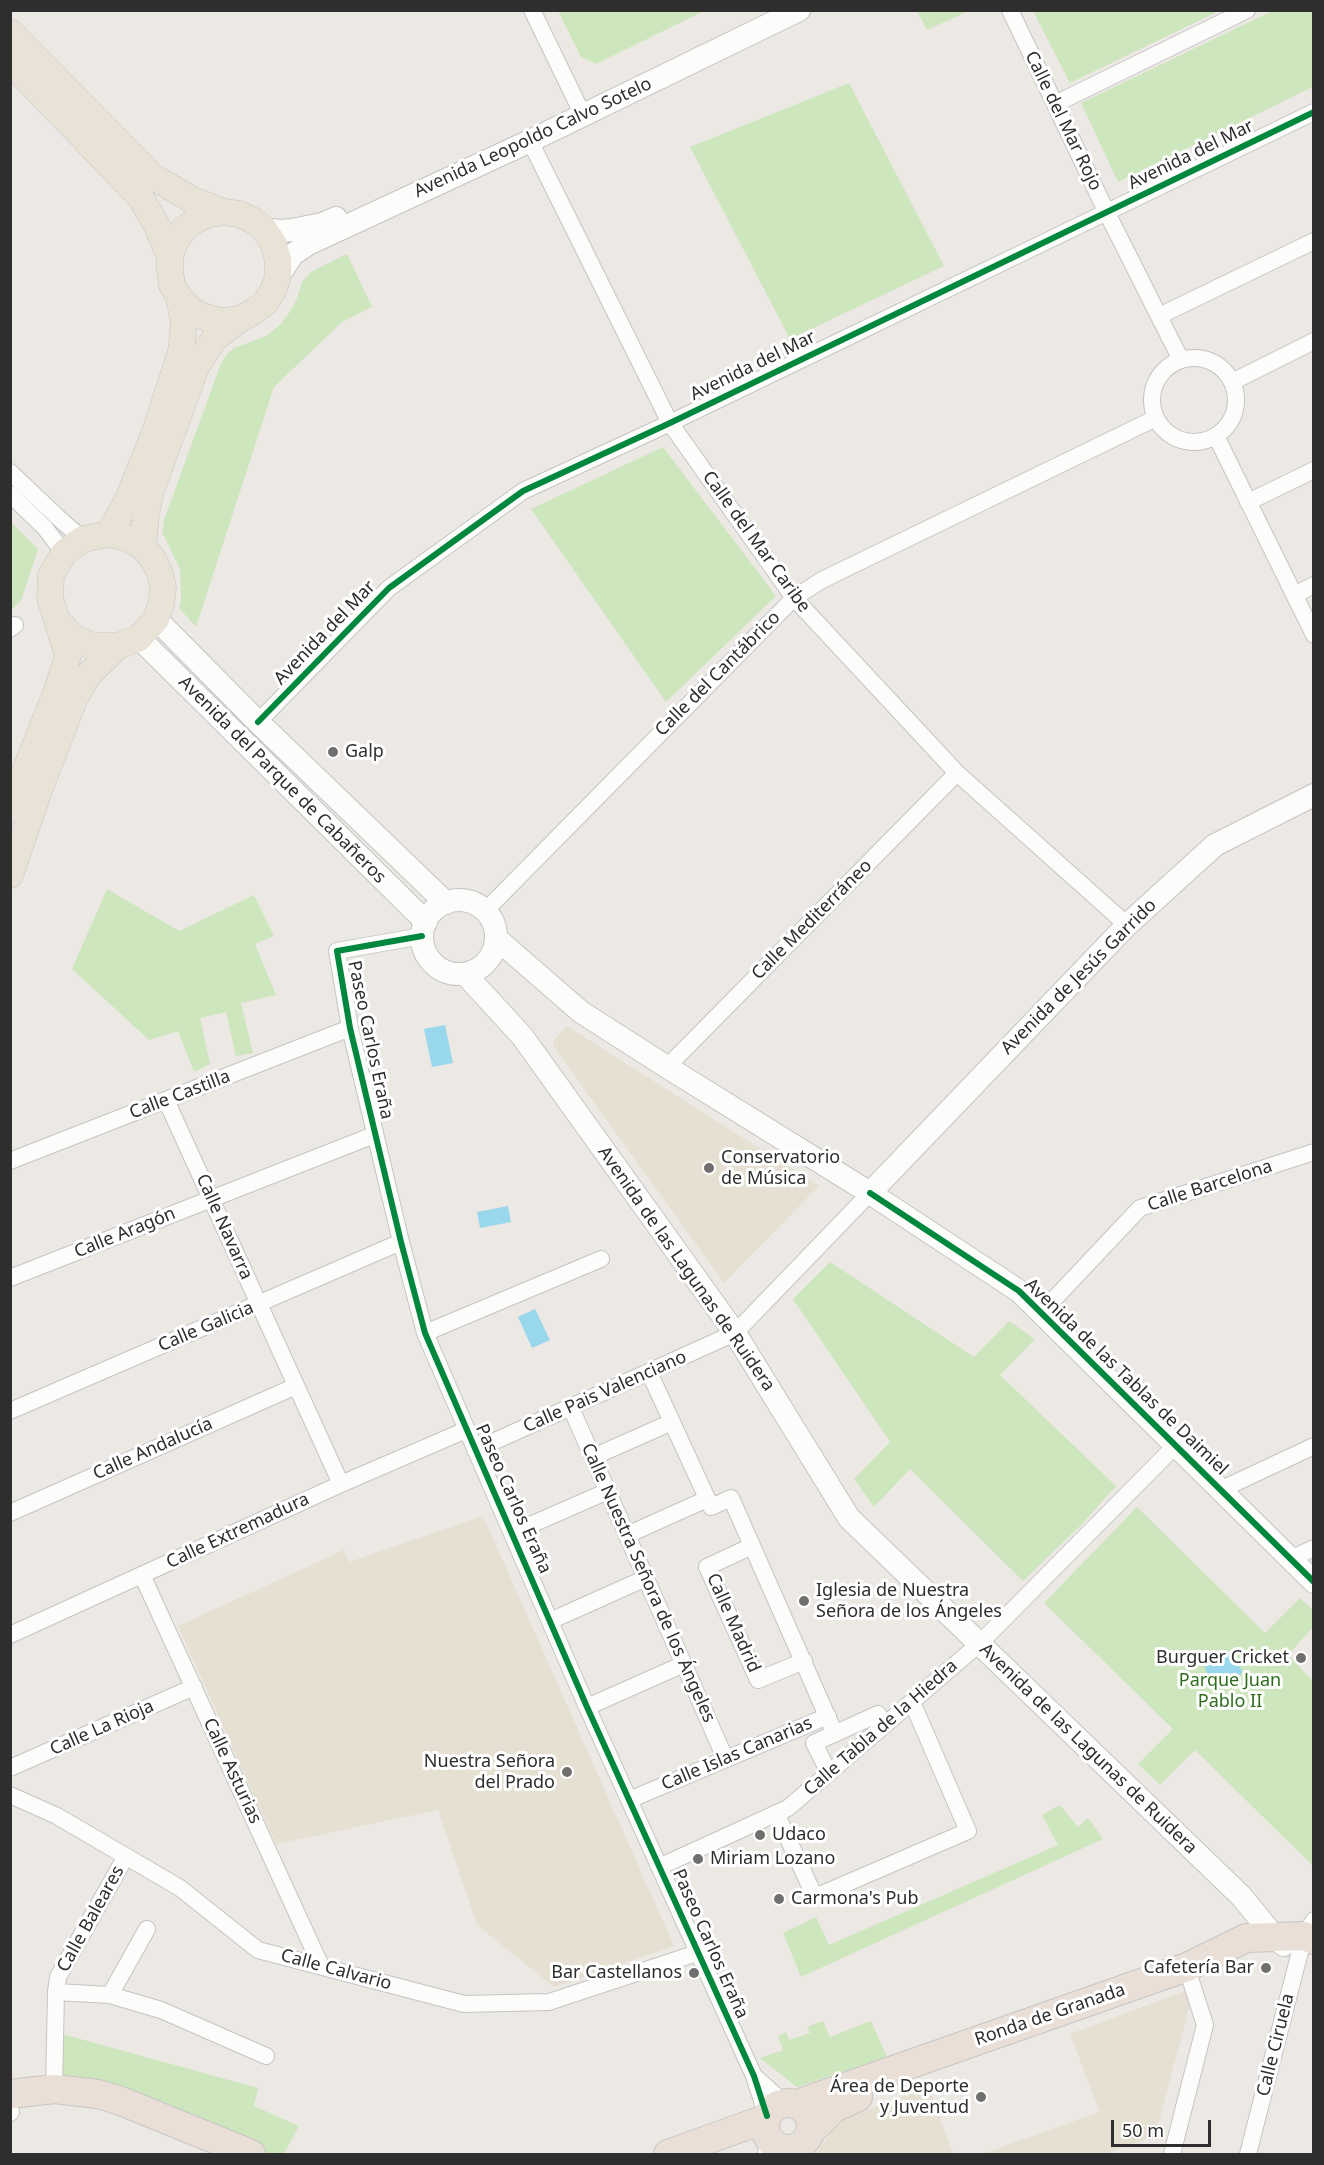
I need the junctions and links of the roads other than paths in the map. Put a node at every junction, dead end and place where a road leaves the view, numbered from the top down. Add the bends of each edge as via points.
1 (532, 10) edge
2 (780, 10) edge
3 (799, 10) edge
4 (1010, 10) edge
5 (1247, 10) edge
6 (10, 32) edge
7 (10, 62) edge
8 (1055, 104) junction
9 (580, 109) junction
10 (1314, 112) edge
11 (530, 141) junction
12 (224, 212) junction
13 (1107, 213) junction
14 (264, 229) junction
15 (1314, 241) edge
16 (170, 257) junction
17 (278, 277) junction
18 (179, 297) junction
19 (1159, 316) junction
20 (240, 319) junction
21 (1314, 341) edge
22 (1181, 360) junction
23 (1232, 382) junction
24 (1156, 418) junction
25 (670, 423) junction
26 (1216, 436) junction
27 (1314, 470) edge
28 (10, 472) edge
29 (10, 495) edge
30 (1248, 502) junction
31 (108, 534) junction
32 (74, 546) junction
33 (143, 548) junction
34 (1314, 585) edge
35 (1294, 595) junction
36 (794, 598) junction
37 (57, 620) junction
38 (137, 634) junction
39 (1314, 635) edge
40 (258, 722) junction
41 (957, 773) junction
42 (1314, 795) edge
43 (10, 809) edge
44 (10, 875) edge
45 (446, 903) junction
46 (485, 910) junction
47 (1126, 925) junction
48 (424, 929) junction
49 (497, 939) junction
50 (465, 974) junction
51 (350, 1028) junction
52 (667, 1067) junction
53 (166, 1100) junction
54 (374, 1135) junction
55 (1314, 1152) edge
56 (10, 1161) edge
57 (870, 1193) junction
58 (211, 1199) junction
59 (401, 1242) junction
60 (601, 1259) dead end
61 (10, 1278) edge
62 (258, 1304) junction
63 (1041, 1313) junction
64 (425, 1333) junction
65 (735, 1333) junction
66 (649, 1372) junction
67 (296, 1386) junction
68 (571, 1408) junction
69 (10, 1411) edge
70 (672, 1422) junction
71 (466, 1430) junction
72 (1175, 1446) junction
73 (1314, 1446) edge
74 (475, 1449) junction
75 (592, 1456) junction
76 (341, 1484) junction
77 (1220, 1490) junction
78 (608, 1491) junction
79 (707, 1499) junction
80 (10, 1513) edge
81 (512, 1533) junction
82 (627, 1535) junction
83 (752, 1546) junction
84 (1314, 1548) edge
85 (1290, 1559) junction
86 (142, 1575) junction
87 (646, 1578) junction
88 (1314, 1582) edge
89 (550, 1621) junction
90 (10, 1635) edge
91 (979, 1644) junction
92 (804, 1661) junction
93 (684, 1664) junction
94 (194, 1687) junction
95 (912, 1702) junction
96 (587, 1707) junction
97 (828, 1716) junction
98 (885, 1725) junction
99 (835, 1734) junction
100 (725, 1758) junction
101 (10, 1768) edge
102 (829, 1773) junction
103 (10, 1795) edge
104 (629, 1800) junction
105 (776, 1814) junction
106 (126, 1856) junction
107 (659, 1867) junction
108 (147, 1929) dead end
109 (1301, 1940) edge
110 (697, 1953) junction
111 (321, 1966) junction
112 (1189, 1975) junction
113 (56, 1992) junction
114 (110, 1995) junction
115 (266, 2056) dead end
116 (54, 2090) junction
117 (10, 2094) edge
118 (11, 2112) edge
119 (774, 2125) edge
120 (802, 2144) edge
121 (223, 2154) edge
122 (251, 2154) edge
123 (668, 2154) edge
124 (700, 2154) edge
125 (1172, 2154) edge
126 (1248, 2154) edge

1 - 9 street
2 - 9 main road, Avenida Leopoldo Calvo Sotelo
3 - 11 main road, Avenida Leopoldo Calvo Sotelo
4 - 8 street, Calle del Mar Rojo
5 - 8 street
6 - 12 main road via 153,177
7 - 16 main road via 141,198
8 - 13 street, Calle del Mar Rojo
9 - 14 main road, Avenida Leopoldo Calvo Sotelo via 322,224 279,231
10 - 13 street, Avenida del Mar
11 - 17 main road, Avenida Leopoldo Calvo Sotelo via 308,244 292,255
11 - 25 street, Calle del Mar Caribe
12 - 14 main road via 239,214
12 - 16 main road via 209,214 184,229
13 - 19 street, Calle del Mar Rojo
13 - 25 street, Avenida del Mar
14 - 17 main road via 276,251
15 - 19 street
16 - 18 main road via 172,285
17 - 20 main road via 265,303
18 - 20 main road via 204,317
18 - 31 main road via 184,323 182,352 129,499
19 - 22 street, Calle del Mar Rojo
20 - 33 main road via 214,339 196,367 151,491
21 - 23 street
22 - 23 street via 1198,358 1212,362
22 - 24 street via 1168,367 1156,382 1152,396
23 - 26 street via 1234,412
24 - 26 street via 1176,438 1202,441
24 - 36 street, Calle del Cantábrico via 822,580
25 - 36 street, Calle del Mar Caribe
25 - 40 street, Avenida del Mar via 523,491 389,588
26 - 30 street
27 - 30 street
28 - 32 street via 63,523
29 - 32 street via 45,528
30 - 35 street
31 - 32 main road
31 - 33 main road via 127,538
32 - 37 main road via 51,575 50,598
33 - 38 main road via 160,573 163,588 161,606
34 - 35 street
35 - 39 street
36 - 41 street, Calle del Mar Caribe
36 - 46 street, Calle del Cantábrico
37 - 38 main road via 72,636 92,646
37 - 43 main road via 68,657
38 - 40 main road, Avenida del Parque de Cabañeros
38 - 44 main road via 88,675 74,700
38 - 48 main road, Avenida del Parque de Cabañeros
40 - 45 main road, Avenida del Parque de Cabañeros
41 - 47 street, Calle del Mar Caribe
41 - 52 street, Calle Mediterráneo
42 - 47 main road, Avenida de Jesús Garrido via 1215,845
45 - 46 main road via 461,901
45 - 48 main road via 433,911
46 - 49 main road
47 - 57 main road, Avenida de Jesús Garrido
48 - 50 main road via 423,947 431,961 449,973
48 - 51 street, Paseo Carlos Eraña via 337,951
49 - 50 main road via 487,962
49 - 52 main road, Avenida de las Tablas de Daimiel via 581,1012
50 - 65 main road, Avenida de las Lagunas de Ruidera via 522,1036
51 - 53 street, Calle Castilla
51 - 54 street, Paseo Carlos Eraña
52 - 57 main road, Avenida de las Tablas de Daimiel
53 - 56 street, Calle Castilla
53 - 58 street, Calle Navarra
54 - 58 street, Calle Aragón
54 - 59 street, Paseo Carlos Eraña
55 - 63 street, Calle Barcelona via 1140,1208
57 - 63 main road, Avenida de las Tablas de Daimiel via 992,1272
57 - 65 street
58 - 61 street, Calle Aragón
58 - 62 street, Calle Navarra
59 - 62 street, Calle Galicia
59 - 64 street, Paseo Carlos Eraña
60 - 64 street
62 - 67 street, Calle Navarra
62 - 69 street, Calle Galicia
63 - 72 main road, Avenida de las Tablas de Daimiel
64 - 71 street, Paseo Carlos Eraña
65 - 66 street, Calle Pais Valenciano
65 - 91 main road, Avenida de las Lagunas de Ruidera via 849,1518
66 - 68 street, Calle Pais Valenciano
66 - 70 street
67 - 76 street, Calle Navarra
67 - 80 street, Calle Andalucía
68 - 74 street, Calle Pais Valenciano
68 - 75 street, Calle Nuestra Señora de los Ángeles
70 - 75 street
70 - 79 street
71 - 74 street, Paseo Carlos Eraña
71 - 76 street, Calle Extremadura
72 - 77 main road, Avenida de las Tablas de Daimiel
72 - 91 street, Calle Tabla de la Hiedra
73 - 77 street
74 - 81 street, Paseo Carlos Eraña
75 - 78 street, Calle Nuestra Señora de los Ángeles
76 - 86 street, Calle Extremadura
77 - 85 main road, Avenida de las Tablas de Daimiel
78 - 81 street
78 - 82 street, Calle Nuestra Señora de los Ángeles
79 - 82 street
79 - 83 street via 711,1507 731,1498
81 - 89 street, Paseo Carlos Eraña
82 - 87 street, Calle Nuestra Señora de los Ángeles
83 - 92 street
83 - 92 street, Calle Madrid via 707,1567 758,1680
84 - 85 street
85 - 88 main road, Avenida de las Tablas de Daimiel
86 - 90 street, Calle Extremadura
86 - 94 street, Calle Asturias
87 - 89 street
87 - 93 street, Calle Nuestra Señora de los Ángeles
89 - 96 street, Paseo Carlos Eraña
91 - 95 street, Calle Tabla de la Hiedra
91 - 109 main road, Avenida de las Lagunas de Ruidera via 1241,1896
92 - 97 street
93 - 96 street
93 - 100 street, Calle Nuestra Señora de los Ángeles
94 - 101 street, Calle La Rioja
94 - 111 street, Calle Asturias
95 - 98 street, Calle Tabla de la Hiedra
95 - 105 street via 968,1831 815,1897
96 - 104 street, Paseo Carlos Eraña
97 - 99 street, Calle Islas Canarias
97 - 100 street, Calle Islas Canarias
98 - 99 street via 879,1714
98 - 102 street, Calle Tabla de la Hiedra
99 - 102 street via 814,1743
100 - 104 street, Calle Islas Canarias
102 - 105 street, Calle Tabla de la Hiedra
103 - 106 street, Calle Calvario via 57,1816
104 - 107 street, Paseo Carlos Eraña
105 - 107 street, Calle Tabla de la Hiedra
106 - 111 street, Calle Calvario via 180,1888 258,1950
106 - 113 street, Calle Baleares via 58,1977
107 - 110 street, Paseo Carlos Eraña
108 - 114 street
109 - 112 highway, Ronda de Granada via 1250,1948
109 - 119 highway, Ronda de Granada via 1246,1938 1187,1967
109 - 126 street, Calle Ciruela
110 - 111 street, Calle Calvario via 549,2002 464,2004
110 - 119 street, Paseo Carlos Eraña
112 - 120 highway, Ronda de Granada via 834,2108
112 - 125 street via 1205,2025
113 - 114 street
113 - 116 street, Calle Baleares
114 - 115 street via 161,2010
116 - 117 highway
116 - 122 highway via 98,2094 121,2101
118 - 121 highway via 40,2099 95,2102
119 - 120 highway via 775,2146 792,2149
119 - 120 highway via 809,2116
119 - 123 highway
119 - 124 highway via 753,2142 724,2145

